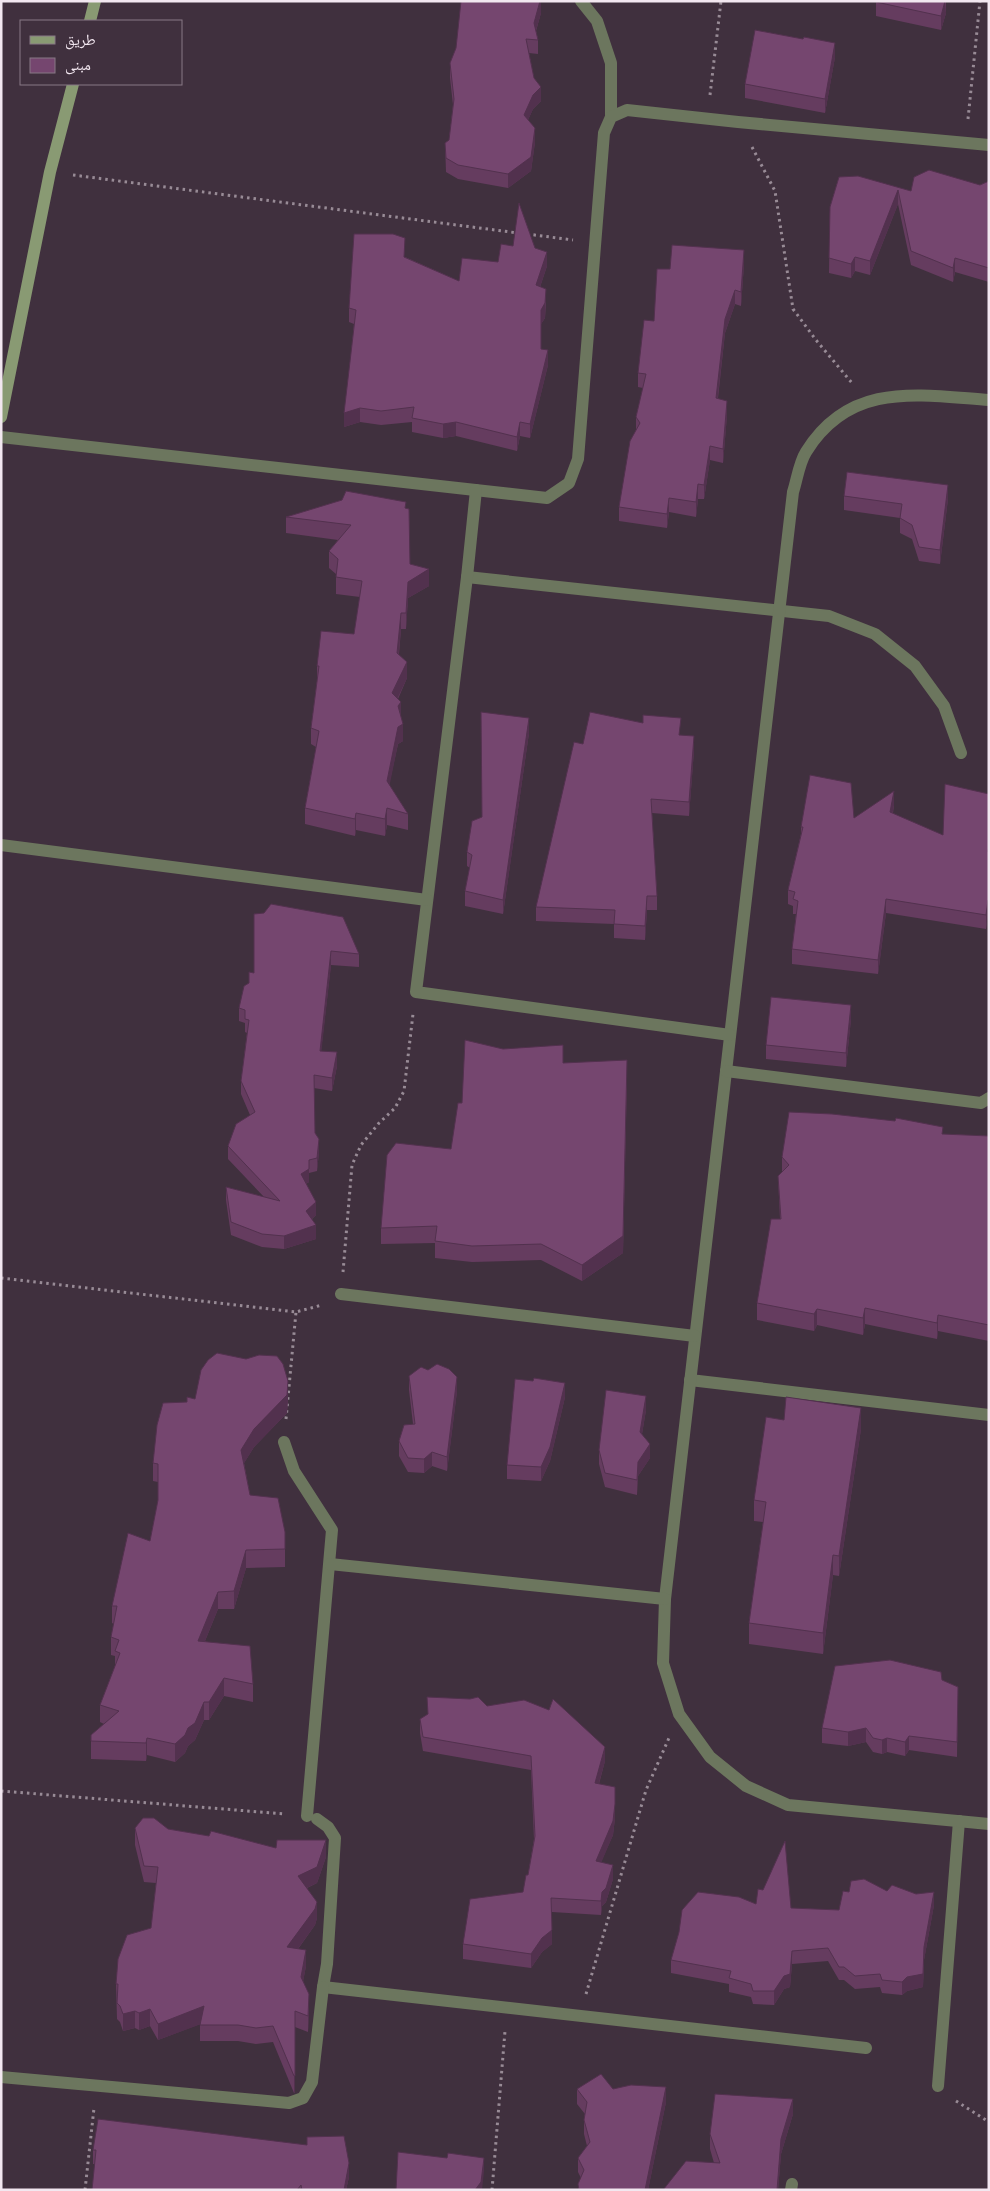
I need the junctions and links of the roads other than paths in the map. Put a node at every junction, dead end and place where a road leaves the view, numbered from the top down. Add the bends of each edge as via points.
1 (95, 1) edge
2 (581, 1) edge
3 (90, 20) edge
4 (73, 85) edge
5 (611, 117) junction
6 (989, 145) edge
7 (989, 400) edge
8 (1, 417) edge
9 (1, 437) edge
10 (476, 490) junction
11 (468, 577) junction
12 (779, 610) junction
13 (961, 753) dead end
14 (1, 845) edge
15 (427, 900) junction
16 (730, 1035) junction
17 (726, 1071) junction
18 (989, 1098) edge
19 (341, 1294) road end
20 (695, 1336) junction
21 (690, 1380) junction
22 (989, 1415) edge
23 (284, 1442) road end
24 (330, 1564) junction
25 (665, 1599) junction
26 (959, 1821) junction
27 (989, 1824) edge
28 (323, 1987) junction
29 (866, 2048) dead end
30 (1, 2077) edge
31 (938, 2086) road end

1 - 3 street
2 - 5 street via 597,21 611,63
4 - 8 street via 50,172
5 - 6 street via 627,110
5 - 10 street via 604,133 578,459 570,483 547,498
7 - 12 street via 908,395 867,401 831,422 805,453 793,492
9 - 10 street
10 - 11 street
11 - 12 street
11 - 15 street
12 - 13 street via 829,616 875,634 915,666 944,706
12 - 16 street
14 - 15 street
15 - 16 street via 416,992
16 - 17 street
17 - 18 street via 981,1103
17 - 20 street
19 - 20 street
20 - 21 street
21 - 22 street
21 - 25 street
23 - 24 street via 294,1471 332,1530
24 - 25 street
24 - 28 street via 312,1817 328,1827 335,1838
25 - 26 street via 663,1663 679,1714 710,1757 746,1786 788,1805
26 - 27 street
26 - 31 street
28 - 29 street
28 - 30 street via 312,2082 303,2098 289,2103

